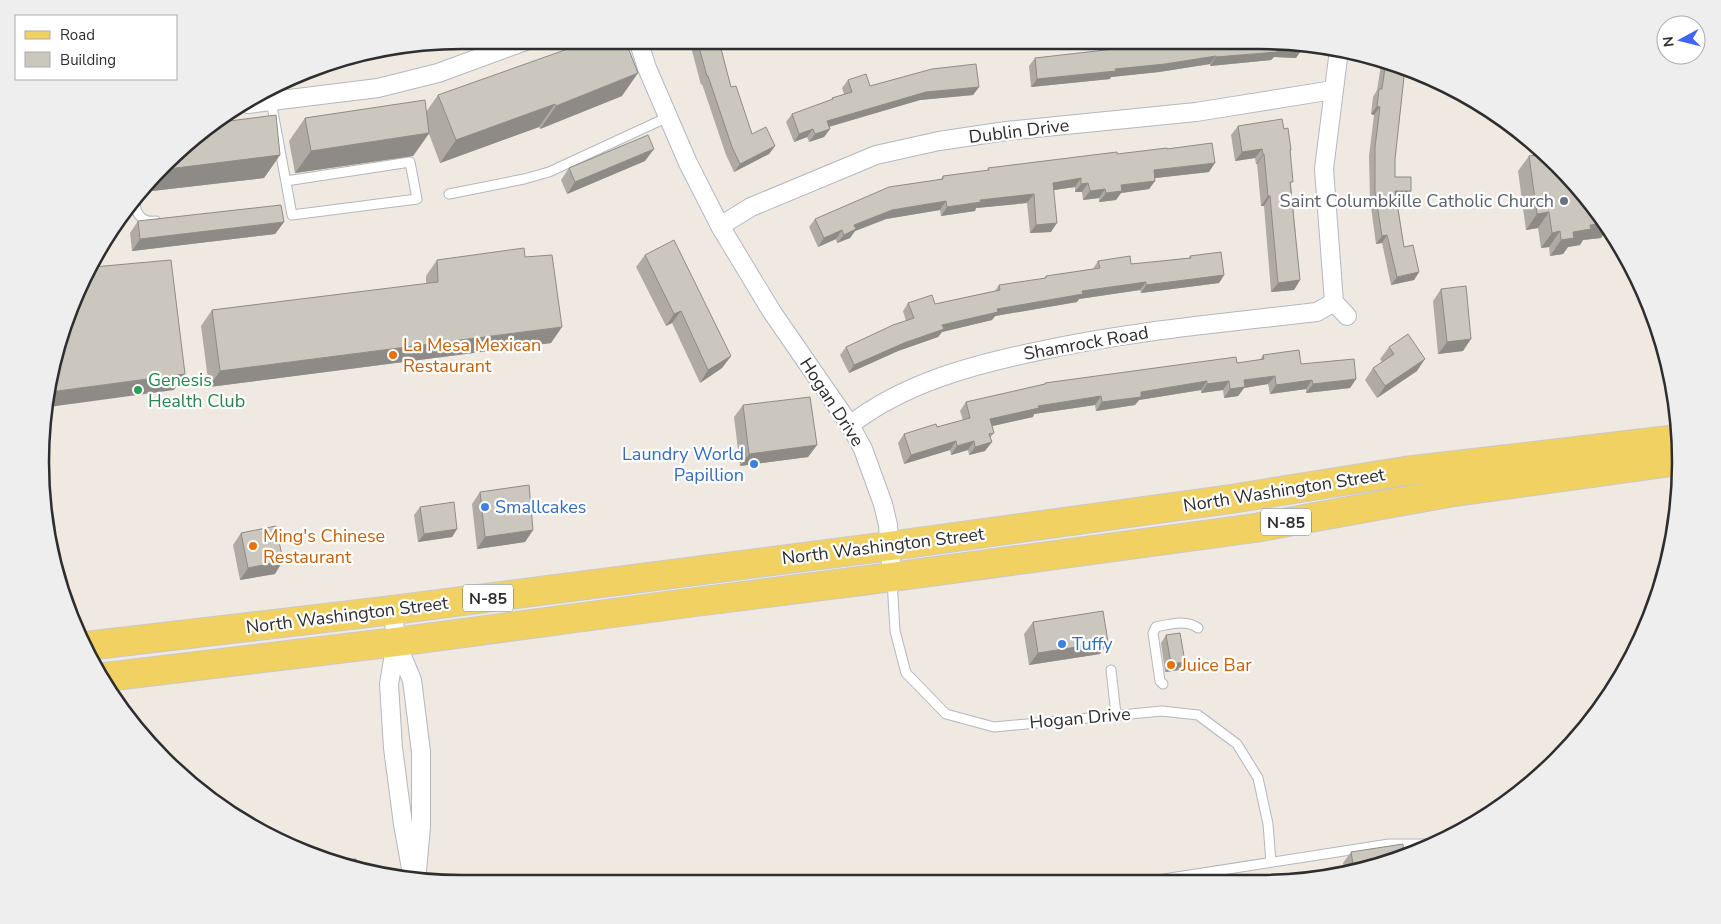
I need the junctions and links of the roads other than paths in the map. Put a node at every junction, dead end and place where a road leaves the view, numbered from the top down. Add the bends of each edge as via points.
1 (503, 49) edge
2 (642, 49) edge
3 (1338, 57) edge
4 (1333, 90) junction
5 (272, 101) junction
6 (257, 103) edge
7 (668, 117) junction
8 (286, 181) junction
9 (449, 194) dead end
10 (136, 208) edge
11 (168, 220) edge
12 (720, 226) junction
13 (1334, 302) junction
14 (1347, 316) dead end
15 (850, 425) junction
16 (1671, 440) edge
17 (1672, 462) edge
18 (890, 546) junction
19 (892, 578) junction
20 (393, 610) junction
21 (1198, 628) dead end
22 (396, 642) junction
23 (91, 645) edge
24 (1111, 670) dead end
25 (109, 678) edge
26 (1163, 684) dead end
27 (1116, 714) junction
28 (1417, 844) edge
29 (1271, 862) junction
30 (413, 872) edge
31 (416, 873) edge
32 (1188, 875) edge

1 - 5 street via 438,73 378,88
2 - 7 street, Hogan Drive
3 - 4 street
4 - 12 street, Dublin Drive via 1196,112 939,141 876,155 752,207
4 - 13 street via 1324,169
5 - 6 street
5 - 8 lane
7 - 9 lane via 549,172
7 - 12 street, Hogan Drive
8 - 8 lane via 285,205 292,215 417,199 410,162
10 - 11 lane via 142,219 149,222
12 - 15 street, Hogan Drive via 772,312
13 - 14 street
13 - 15 street, Shamrock Road via 1317,312 1146,331 998,359 948,374 890,399
15 - 18 street, Hogan Drive via 876,482 885,511
16 - 18 main road, North Washington Street / N-85 via 1405,471 1231,499
17 - 19 main road, North Washington Street / N-85 via 1448,493 1255,528
18 - 19 street, Hogan Drive
18 - 20 main road, North Washington Street / N-85
19 - 22 main road, North Washington Street / N-85
19 - 27 lane, Hogan Drive via 895,631 906,674 946,714 994,727
20 - 22 street
20 - 23 main road, North Washington Street / N-85
21 - 26 lane via 1191,623 1156,627 1153,634
22 - 25 main road, North Washington Street / N-85
22 - 30 street via 389,684 393,748
22 - 31 street via 412,680 422,752 421,827
24 - 27 lane
27 - 29 lane, Hogan Drive via 1162,711 1198,715 1237,744 1258,778 1268,824
28 - 29 lane via 1389,844
29 - 32 lane

